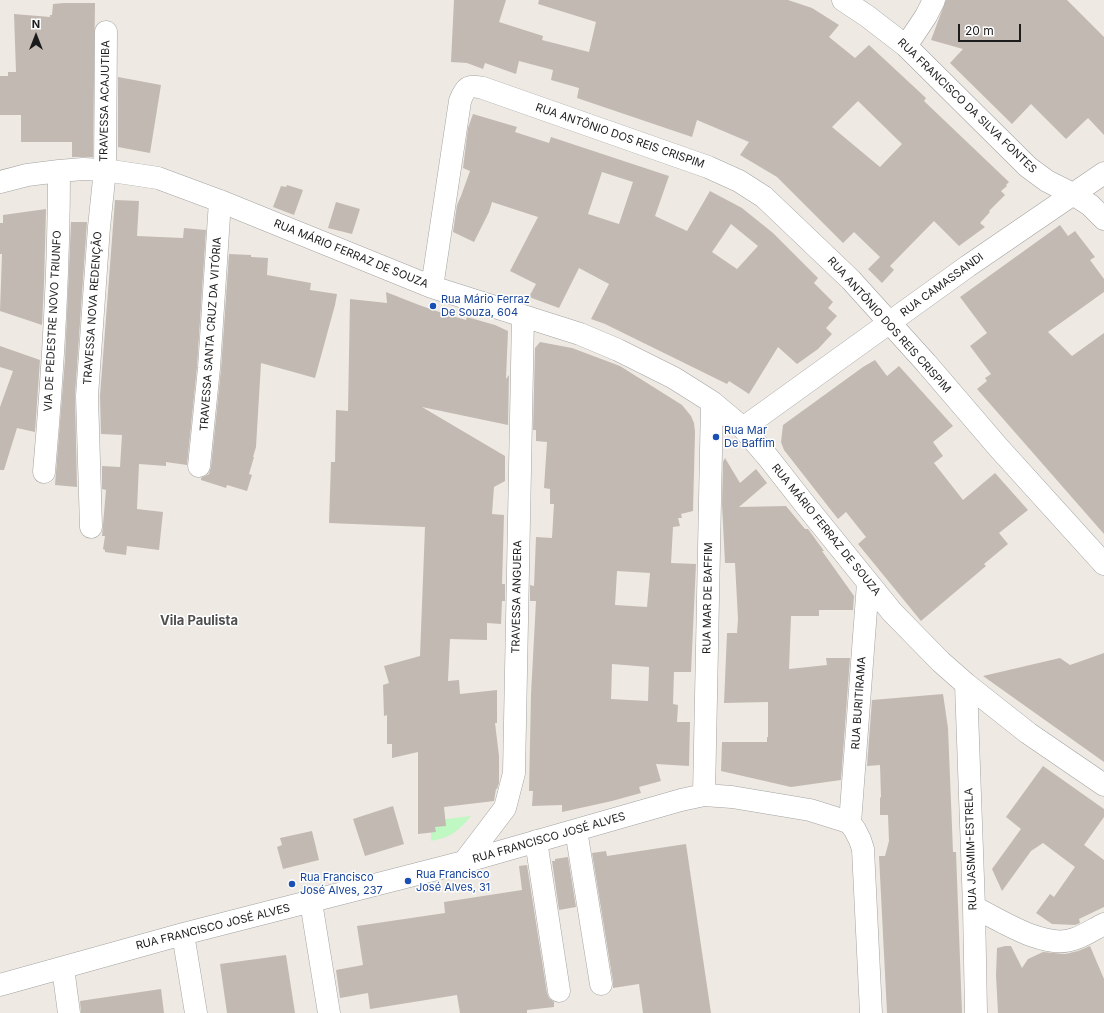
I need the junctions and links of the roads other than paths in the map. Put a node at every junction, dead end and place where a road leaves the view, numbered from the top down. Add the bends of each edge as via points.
1 (843, 0) edge
2 (934, 0) edge
3 (106, 32) dead end
4 (906, 46) junction
5 (59, 170) junction
6 (105, 170) junction
7 (1104, 173) edge
8 (0, 182) edge
9 (1073, 194) junction
10 (220, 201) junction
11 (1104, 219) edge
12 (432, 287) junction
13 (523, 317) junction
14 (890, 322) junction
15 (712, 402) junction
16 (743, 428) junction
17 (199, 466) dead end
18 (44, 472) dead end
19 (91, 527) dead end
20 (1104, 564) edge
21 (868, 583) junction
22 (966, 684) junction
23 (1104, 785) edge
24 (704, 795) junction
25 (850, 823) junction
26 (576, 830) junction
27 (536, 841) junction
28 (464, 862) junction
29 (311, 902) junction
30 (974, 907) junction
31 (1104, 924) edge
32 (183, 934) junction
33 (62, 968) junction
34 (601, 984) dead end
35 (0, 985) edge
36 (559, 991) dead end
37 (69, 1013) edge
38 (196, 1013) edge
39 (329, 1013) edge
40 (871, 1013) edge
41 (976, 1013) edge

1 - 4 street, RUA FRANCISCO DA SILVA FONTES
2 - 4 street
3 - 6 street, TRAVESSA ACAJUTIBA
4 - 9 street, RUA FRANCISCO DA SILVA FONTES via 1028,167 1047,181
5 - 6 street, RUA MÁRIO FERRAZ DE SOUZA
5 - 8 street, RUA MÁRIO FERRAZ DE SOUZA
5 - 18 street, VIA DE PEDESTRE NOVO TRIUNFO via 55,320
6 - 10 street, RUA MÁRIO FERRAZ DE SOUZA via 158,178
6 - 19 street, TRAVESSA NOVA REDENÇÃO via 87,396
7 - 9 street, RUA CAMASSANDI
9 - 11 street, RUA FRANCISCO DA SILVA FONTES via 1090,205
9 - 14 street, RUA CAMASSANDI
10 - 12 street, RUA MÁRIO FERRAZ DE SOUZA
10 - 17 street, TRAVESSA SANTA CRUZ DA VITÓRIA via 209,368
12 - 13 street, RUA MÁRIO FERRAZ DE SOUZA
12 - 14 street, RUA ANTÔNIO DOS REIS CRISPIM via 460,101 464,90 475,86 708,167 739,181 764,196 851,280
13 - 15 street, RUA MÁRIO FERRAZ DE SOUZA via 574,332 618,350 674,378
13 - 28 street, TRAVESSA ANGUERA via 514,773 505,808
14 - 16 street, RUA CAMASSANDI
14 - 20 street, RUA ANTÔNIO DOS REIS CRISPIM via 998,448
15 - 16 street, RUA MÁRIO FERRAZ DE SOUZA
15 - 24 street, RUA MAR DE BAFFIM
16 - 21 street, RUA MÁRIO FERRAZ DE SOUZA
21 - 22 street, RUA MÁRIO FERRAZ DE SOUZA via 892,612
21 - 25 street, RUA BURITIRAMA
22 - 23 street, RUA MÁRIO FERRAZ DE SOUZA via 1028,733
22 - 30 street, RUA JASMIM-ESTRELA
24 - 25 street, RUA FRANCISCO JOSÉ ALVES via 810,810
24 - 26 street, RUA FRANCISCO JOSÉ ALVES
25 - 40 street via 856,830 863,849
26 - 27 street, RUA FRANCISCO JOSÉ ALVES
26 - 34 street
27 - 28 street, RUA FRANCISCO JOSÉ ALVES
27 - 36 street
28 - 29 street, RUA FRANCISCO JOSÉ ALVES
29 - 32 street, RUA FRANCISCO JOSÉ ALVES
29 - 39 street
30 - 31 street via 1040,939 1073,940
30 - 41 street, RUA JASMIM-ESTRELA
32 - 33 street, RUA FRANCISCO JOSÉ ALVES
32 - 38 street
33 - 35 street, RUA FRANCISCO JOSÉ ALVES
33 - 37 street

